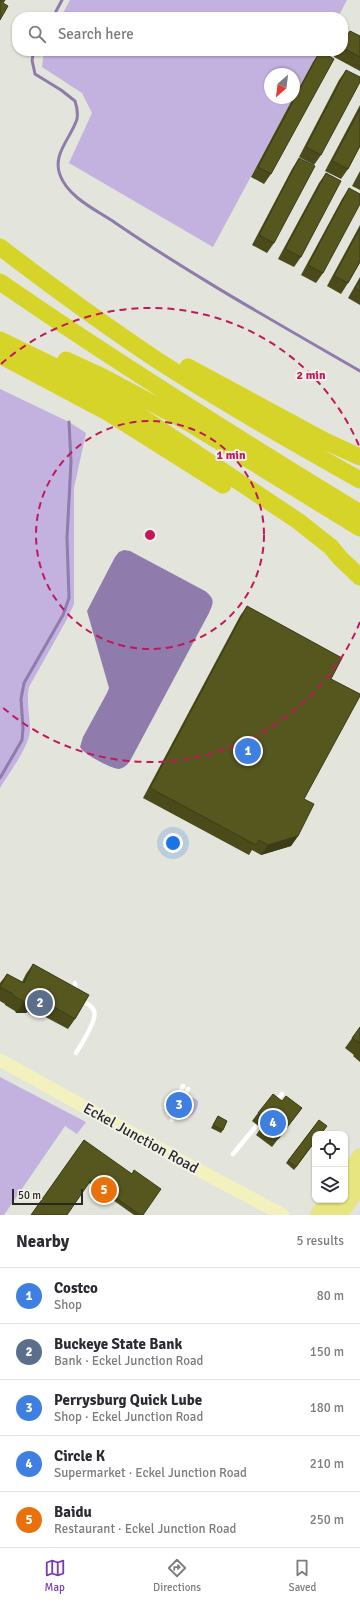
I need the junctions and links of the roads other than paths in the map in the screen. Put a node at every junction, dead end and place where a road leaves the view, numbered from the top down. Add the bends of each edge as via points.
1 (0, 247) edge
2 (0, 282) edge
3 (99, 320) junction
4 (0, 330) edge
5 (0, 340) edge
6 (0, 355) edge
7 (360, 457) edge
8 (360, 480) edge
9 (360, 513) edge
10 (360, 528) edge
11 (340, 558) junction
12 (360, 577) edge
13 (75, 983) dead end
14 (76, 1054) dead end
15 (0, 1060) edge
16 (186, 1087) dead end
17 (282, 1094) dead end
18 (180, 1098) edge
19 (272, 1106) edge
20 (169, 1114) dead end
21 (172, 1120) dead end
22 (257, 1125) dead end
23 (233, 1154) dead end
24 (360, 1155) edge
25 (348, 1172) edge
26 (360, 1172) edge
27 (360, 1188) edge
28 (348, 1189) edge
29 (326, 1203) edge
30 (338, 1203) edge
31 (283, 1215) edge
32 (316, 1215) edge
33 (329, 1215) edge
34 (340, 1215) edge

1 - 3 highway
2 - 9 highway via 247,444
3 - 7 highway via 325,441
3 - 8 highway via 212,394
4 - 10 highway via 104,377 160,407
5 - 11 highway via 74,376 122,404 298,522
6 - 11 highway via 109,413
11 - 12 highway
13 - 14 lane via 78,999 94,1009 95,1014 94,1021
15 - 31 street, Eckel Junction Road via 156,1148
16 - 18 lane
17 - 19 lane
20 - 21 lane via 174,1110
22 - 23 lane
24 - 25 main road
26 - 28 main road
27 - 34 main road
29 - 32 main road
30 - 33 main road

